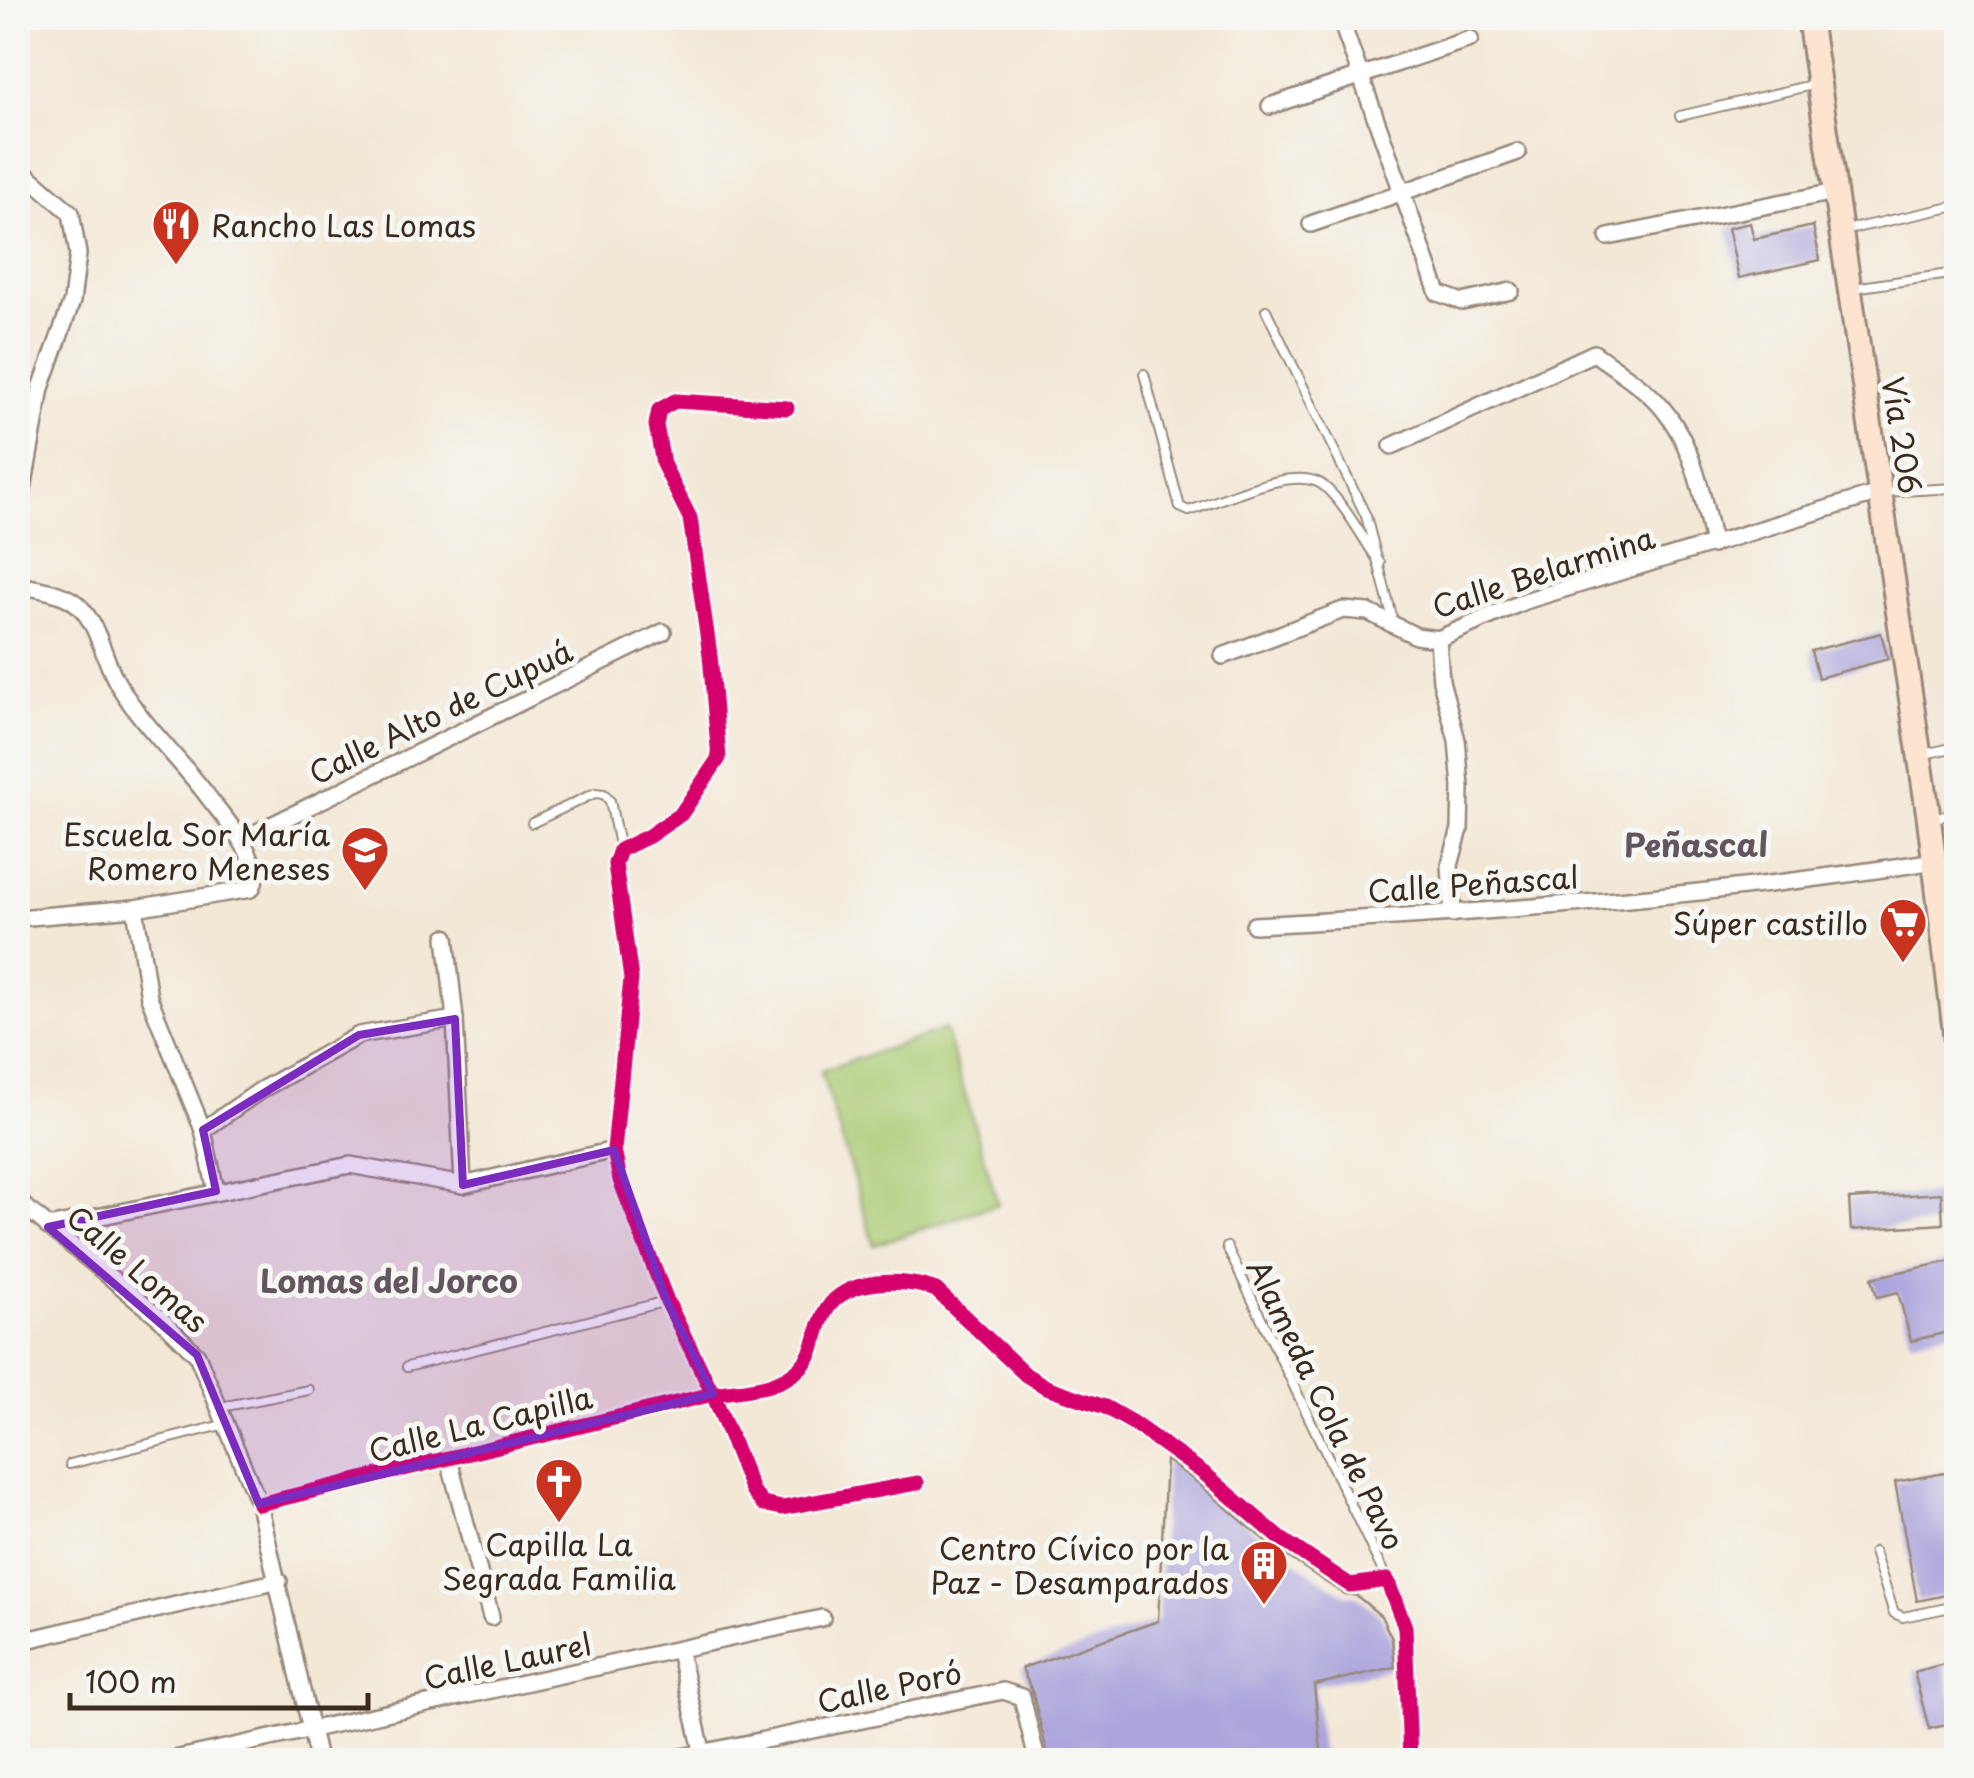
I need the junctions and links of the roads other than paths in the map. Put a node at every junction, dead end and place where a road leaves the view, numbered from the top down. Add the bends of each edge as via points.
1 (1340, 18) edge
2 (1808, 18) edge
3 (1470, 40) dead end
4 (1361, 78) junction
5 (1819, 83) junction
6 (1270, 106) dead end
7 (1680, 116) dead end
8 (1518, 152) dead end
9 (18, 167) edge
10 (1402, 192) junction
11 (1835, 192) junction
12 (1956, 206) edge
13 (1311, 224) dead end
14 (1841, 231) junction
15 (1608, 237) dead end
16 (1956, 273) edge
17 (1850, 288) junction
18 (1511, 290) dead end
19 (1266, 310) dead end
20 (1144, 374) dead end
21 (788, 408) dead end
22 (1392, 446) dead end
23 (1956, 488) edge
24 (1882, 492) junction
25 (18, 518) edge
26 (1714, 545) junction
27 (1380, 563) junction
28 (18, 585) edge
29 (1394, 624) junction
30 (662, 632) dead end
31 (1438, 639) junction
32 (1222, 656) dead end
33 (1956, 748) edge
34 (1920, 755) junction
35 (1956, 813) edge
36 (1929, 819) junction
37 (532, 823) dead end
38 (241, 840) junction
39 (620, 850) junction
40 (1935, 861) junction
41 (135, 908) junction
42 (1453, 914) junction
43 (18, 918) edge
44 (1254, 925) dead end
45 (1950, 936) edge
46 (446, 937) dead end
47 (455, 1019) junction
48 (1956, 1042) edge
49 (204, 1130) junction
50 (614, 1150) junction
51 (463, 1185) junction
52 (216, 1191) junction
53 (18, 1200) edge
54 (48, 1227) junction
55 (1227, 1247) dead end
56 (666, 1300) junction
57 (407, 1367) dead end
58 (309, 1390) dead end
59 (714, 1394) junction
60 (221, 1407) junction
61 (228, 1424) junction
62 (450, 1460) junction
63 (70, 1464) dead end
64 (917, 1483) dead end
65 (260, 1504) junction
66 (1874, 1552) dead end
67 (1386, 1580) junction
68 (279, 1581) junction
69 (1956, 1606) edge
70 (491, 1617) dead end
71 (822, 1618) dead end
72 (18, 1642) edge
73 (679, 1651) junction
74 (313, 1730) junction
75 (703, 1757) edge
76 (170, 1760) edge
77 (318, 1760) edge
78 (667, 1760) edge
79 (1037, 1760) edge
80 (1410, 1760) edge

1 - 4 street
2 - 5 main road, Vía 206
3 - 4 street
4 - 6 street
4 - 10 street
5 - 7 lane
5 - 11 main road, Vía 206
8 - 10 street
9 - 25 street via 71,213 78,254 72,301 41,388
10 - 13 street
10 - 18 street via 1438,293 1462,302
11 - 14 main road, Vía 206
11 - 15 street
12 - 14 lane
14 - 17 main road, Vía 206
16 - 17 lane
17 - 24 main road, Vía 206
19 - 27 lane via 1366,516
20 - 27 lane via 1180,507 1189,511 1304,478 1326,487
21 - 39 street via 675,401 659,410 663,464 690,518 719,758 681,814
22 - 26 street via 1594,353 1652,397 1679,433
23 - 24 lane
24 - 26 street, Calle Belarmina
24 - 34 main road, Vía 206
26 - 31 street, Calle Belarmina via 1525,602
27 - 29 lane
28 - 38 street via 80,606 117,683
29 - 31 street, Calle Belarmina
29 - 32 street, Calle Belarmina via 1342,610
30 - 38 street, Calle Alto de Cupuá
31 - 42 street via 1462,786 1450,865
33 - 34 lane
34 - 36 main road, Vía 206
35 - 36 lane
36 - 40 main road, Vía 206
37 - 39 lane via 604,794
38 - 41 street via 256,871 251,889
39 - 50 street via 615,864 631,980
40 - 42 street, Calle Peñascal via 1827,878
40 - 45 main road, Vía 206
41 - 43 street
41 - 49 street via 149,997
42 - 44 street, Calle Peñascal
45 - 48 main road, Vía 206
46 - 47 street
47 - 49 street via 358,1035
47 - 51 street
49 - 52 street
50 - 51 street
50 - 56 street
51 - 52 street via 350,1165
52 - 54 street
53 - 54 street, Calle Lomas
54 - 60 street, Calle Lomas via 197,1354
55 - 67 lane, Alameda Cola de Pavo
56 - 57 lane
56 - 59 street
58 - 60 lane
59 - 62 street, Calle La Capilla
59 - 64 street via 763,1504 782,1508
59 - 67 street, Calle La Capilla via 777,1384 803,1365 840,1293 917,1283 936,1290 1026,1375 1133,1423 1350,1584
60 - 61 street, Calle Lomas
61 - 63 lane
61 - 65 street, Calle Lomas
62 - 65 street, Calle La Capilla
62 - 70 street
65 - 68 street, Calle Lomas
66 - 69 lane via 1894,1612 1904,1617
67 - 80 street via 1405,1627
68 - 72 street
68 - 74 street, Calle Lomas
71 - 73 street, Calle Laurel
73 - 74 street, Calle Laurel
73 - 75 street
74 - 76 street, Calle Laurel
74 - 77 street, Calle Lomas
75 - 78 street
75 - 79 street, Calle Poró via 1003,1691 1022,1697

